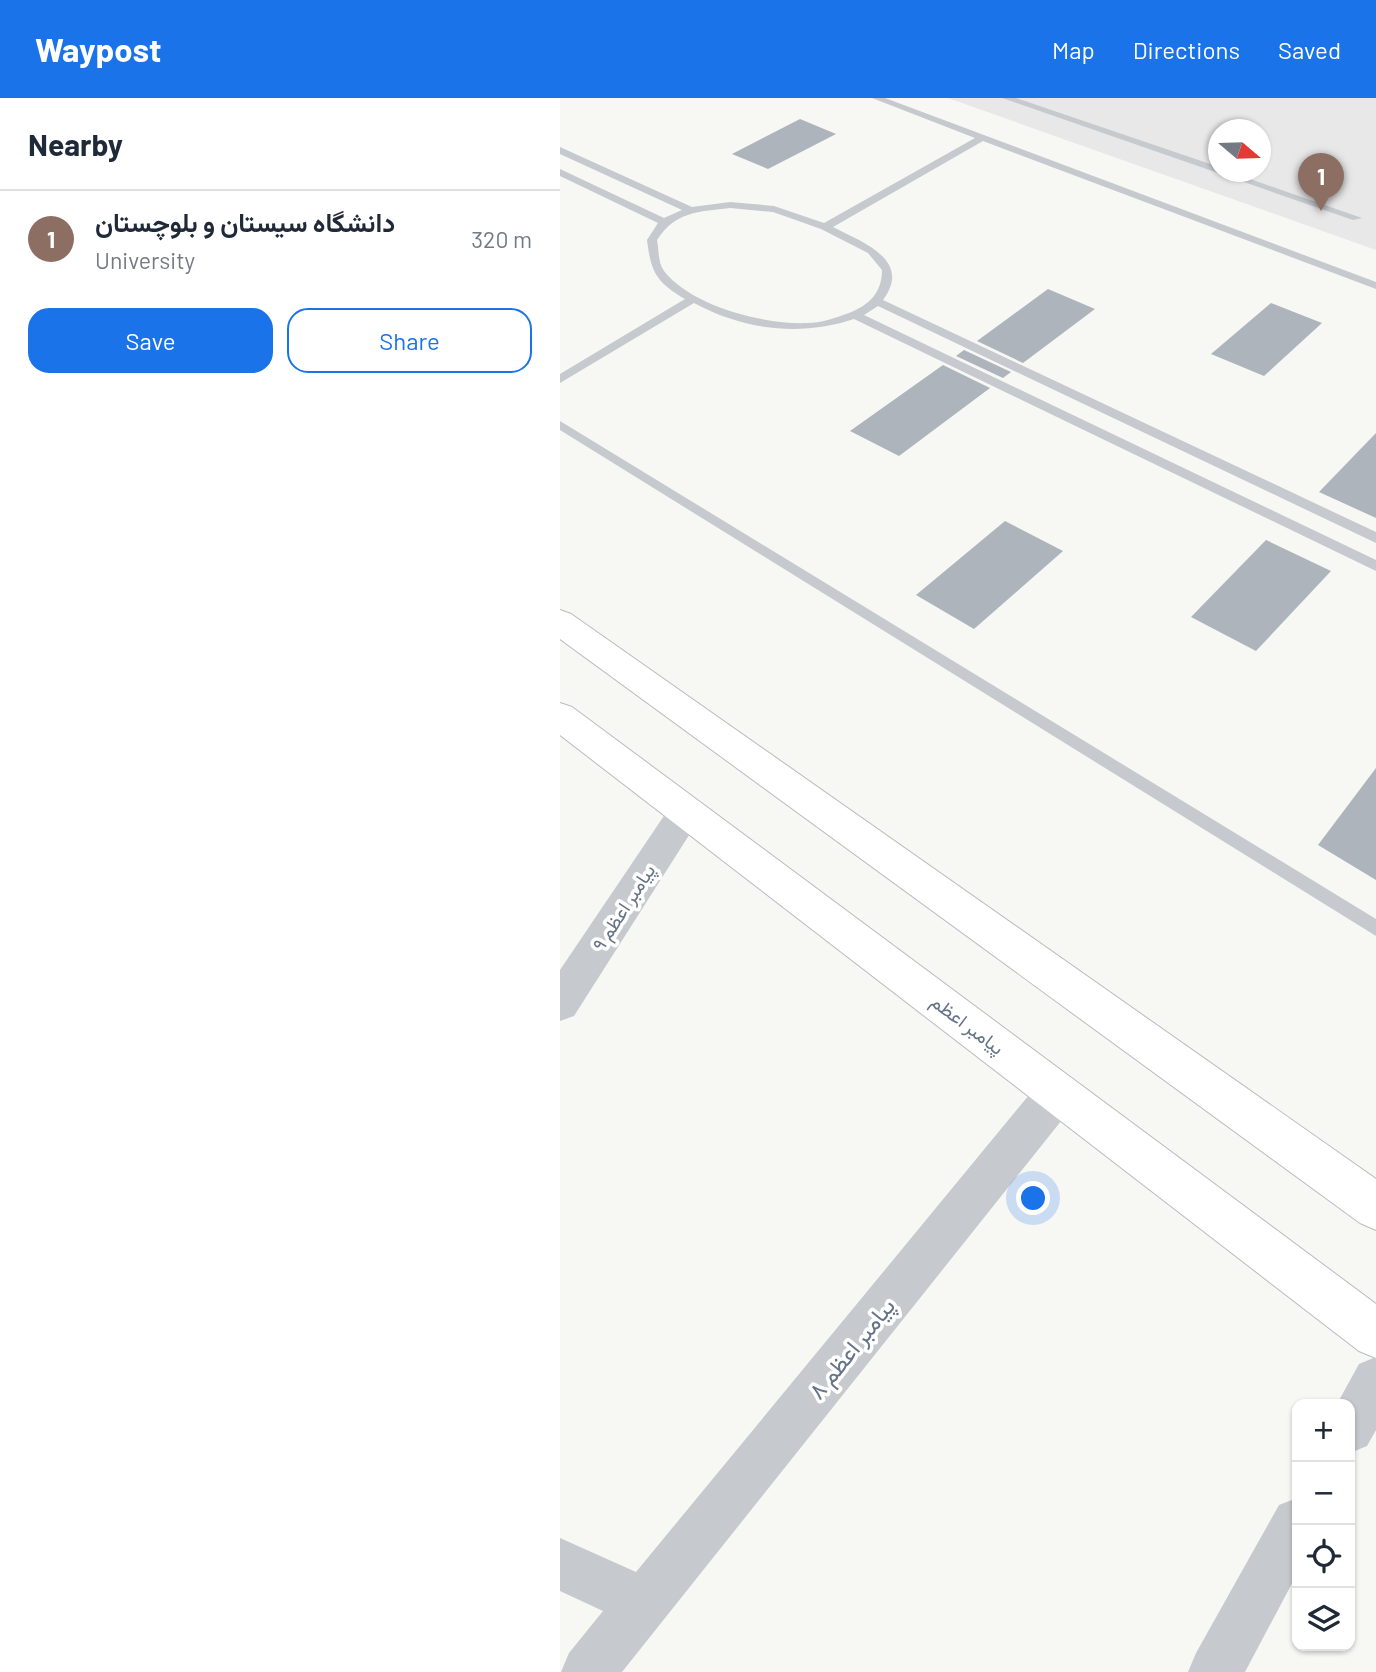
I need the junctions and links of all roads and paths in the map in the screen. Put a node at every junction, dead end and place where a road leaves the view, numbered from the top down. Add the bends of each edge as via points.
1 (877, 98) edge
2 (1007, 98) edge
3 (982, 138) junction
4 (560, 150) edge
5 (1208, 167) edge
6 (560, 172) edge
7 (1252, 182) edge
8 (691, 210) junction
9 (1357, 218) dead end
10 (664, 222) junction
11 (825, 228) junction
12 (1376, 286) edge
13 (693, 299) junction
14 (876, 301) junction
15 (855, 315) junction
16 (560, 379) edge
17 (560, 425) edge
18 (1376, 538) edge
19 (1376, 566) edge
20 (560, 622) edge
21 (560, 716) edge
22 (686, 811) junction
23 (1376, 928) edge
24 (560, 1003) edge
25 (1058, 1092) junction
26 (1376, 1208) edge
27 (1376, 1334) edge
28 (1376, 1381) edge
29 (1355, 1420) edge
30 (1296, 1525) edge
31 (560, 1564) edge
32 (643, 1603) junction
33 (588, 1672) edge
34 (1215, 1672) edge

1 - 3 lane
2 - 5 lane
3 - 11 lane
3 - 12 lane
4 - 8 lane
6 - 10 lane
7 - 9 lane
8 - 10 lane
8 - 11 lane via 730,205 774,209
10 - 13 lane via 653,240 657,269
11 - 14 lane via 872,251 887,270 886,287
13 - 15 lane via 760,321 804,327
13 - 16 lane
14 - 15 lane
14 - 18 lane
15 - 19 lane
17 - 23 lane
20 - 26 main road
21 - 22 main road, پیامبر اعظم
22 - 24 street, پیامبر اعظم ۹
22 - 25 main road, پیامبر اعظم
25 - 27 main road, پیامبر اعظم
25 - 32 street, پیامبر اعظم ۸
28 - 29 street
30 - 34 street
31 - 32 street
32 - 33 street, پیامبر اعظم ۸

